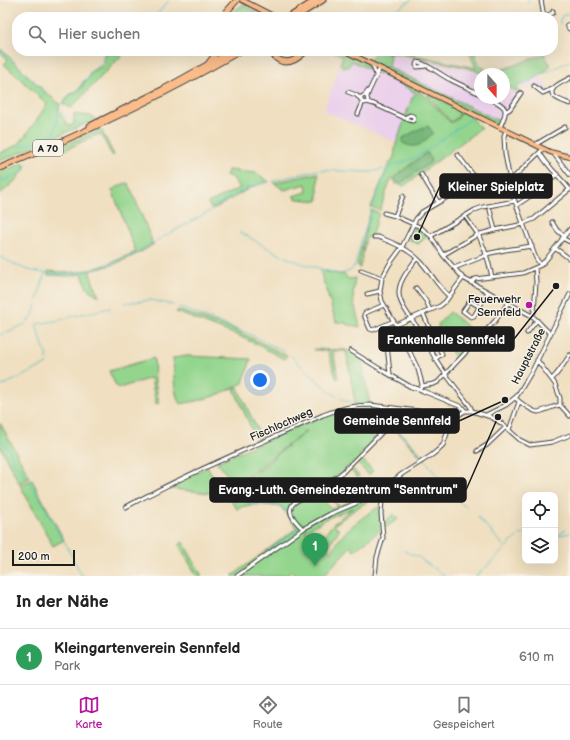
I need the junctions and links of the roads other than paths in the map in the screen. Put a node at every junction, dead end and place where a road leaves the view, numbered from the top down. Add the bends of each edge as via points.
1 (237, 0) edge
2 (242, 0) edge
3 (316, 0) edge
4 (323, 0) edge
5 (540, 0) edge
6 (232, 3) edge
7 (226, 12) edge
8 (265, 12) edge
9 (299, 12) edge
10 (300, 12) edge
11 (543, 12) edge
12 (570, 24) edge
13 (570, 31) edge
14 (214, 56) edge
15 (223, 56) edge
16 (231, 56) edge
17 (275, 56) edge
18 (300, 56) edge
19 (355, 56) edge
20 (372, 64) junction
21 (427, 66) dead end
22 (204, 67) junction
23 (380, 68) junction
24 (376, 76) junction
25 (570, 78) edge
26 (534, 86) dead end
27 (552, 89) junction
28 (474, 91) edge
29 (348, 92) dead end
30 (521, 93) dead end
31 (365, 99) junction
32 (499, 104) edge
33 (570, 104) edge
34 (506, 112) junction
35 (358, 114) dead end
36 (404, 118) dead end
37 (104, 121) junction
38 (95, 125) junction
39 (500, 127) junction
40 (565, 127) dead end
41 (506, 130) junction
42 (536, 145) junction
43 (544, 149) junction
44 (540, 153) junction
45 (554, 154) junction
46 (458, 155) dead end
47 (569, 158) edge
48 (0, 165) edge
49 (0, 168) edge
50 (421, 174) dead end
51 (557, 174) junction
52 (570, 175) edge
53 (510, 181) junction
54 (476, 188) junction
55 (570, 190) edge
56 (403, 196) dead end
57 (515, 201) junction
58 (438, 202) junction
59 (517, 205) junction
60 (489, 206) junction
61 (384, 213) dead end
62 (395, 216) junction
63 (465, 216) junction
64 (552, 222) dead end
65 (414, 224) junction
66 (524, 224) junction
67 (570, 229) edge
68 (495, 230) junction
69 (478, 234) junction
70 (431, 236) junction
71 (374, 237) dead end
72 (563, 237) junction
73 (570, 242) edge
74 (532, 246) junction
75 (402, 247) junction
76 (555, 248) junction
77 (486, 254) junction
78 (443, 255) junction
79 (417, 258) junction
80 (570, 259) edge
81 (541, 265) junction
82 (454, 268) junction
83 (535, 268) junction
84 (360, 270) dead end
85 (492, 277) junction
86 (382, 278) junction
87 (463, 278) junction
88 (472, 283) junction
89 (416, 288) dead end
90 (380, 291) junction
91 (488, 292) junction
92 (367, 294) dead end
93 (449, 296) junction
94 (569, 296) edge
95 (508, 303) junction
96 (384, 305) junction
97 (480, 307) junction
98 (430, 310) junction
99 (423, 313) junction
100 (532, 316) junction
101 (411, 318) junction
102 (537, 320) junction
103 (395, 323) junction
104 (550, 332) junction
105 (527, 333) dead end
106 (402, 336) junction
107 (351, 351) dead end
108 (570, 355) edge
109 (435, 358) junction
110 (537, 360) junction
111 (390, 374) junction
112 (446, 374) junction
113 (552, 379) junction
114 (420, 388) junction
115 (515, 398) junction
116 (519, 402) junction
117 (560, 405) junction
118 (398, 409) junction
119 (472, 411) junction
120 (465, 412) junction
121 (486, 415) junction
122 (570, 416) edge
123 (455, 418) junction
124 (507, 428) junction
125 (570, 435) edge
126 (477, 452) dead end
127 (383, 489) junction
128 (126, 507) dead end
129 (303, 529) junction
130 (237, 576) edge
131 (375, 576) edge

1 - 6 highway
2 - 8 main road
3 - 9 highway
4 - 10 highway
5 - 11 street
6 - 7 highway
12 - 13 street via 567,25
14 - 22 highway
15 - 22 highway, A 70
16 - 37 highway, A 70 via 169,90
17 - 18 highway via 280,61 290,62
19 - 20 main road
20 - 23 main road
20 - 24 street
21 - 28 street
22 - 37 highway, A 70
23 - 24 street
23 - 39 main road
24 - 31 street
25 - 27 street
26 - 27 street via 543,92
27 - 33 street via 553,96
29 - 31 street
30 - 34 street
31 - 35 street
31 - 36 street
32 - 34 street
34 - 39 street
37 - 38 highway, A 70
38 - 48 highway, A 70
38 - 49 highway, A 70
39 - 41 main road
40 - 42 street
41 - 42 main road
41 - 53 street via 505,154
42 - 43 main road
43 - 44 street
43 - 45 main road
44 - 51 street
44 - 53 street
45 - 47 main road
45 - 52 street
46 - 54 street via 473,175
50 - 58 street
51 - 55 street
51 - 59 street
53 - 54 street
53 - 57 street
54 - 58 street via 458,192
55 - 66 street
56 - 62 street
57 - 59 street
57 - 60 street
58 - 65 street via 422,212
59 - 66 street
60 - 63 street
60 - 68 street
61 - 62 street
62 - 65 street
63 - 69 street
63 - 70 street
64 - 72 street
65 - 70 street
65 - 75 street
66 - 68 street
66 - 74 street
67 - 72 street
68 - 69 street
69 - 77 street
69 - 78 street
70 - 78 street
71 - 75 street
72 - 73 street
72 - 76 street
74 - 77 street
74 - 81 street
75 - 79 street
75 - 86 street
76 - 80 street
76 - 81 street
77 - 82 street
77 - 85 street
78 - 82 street
79 - 93 street
79 - 101 street via 399,290 404,309
81 - 83 street
82 - 87 street
83 - 85 street
83 - 100 street
84 - 86 street
85 - 88 street via 475,279
86 - 90 street
87 - 88 street
87 - 93 street
88 - 91 street
89 - 98 street
90 - 92 street
90 - 96 street
91 - 95 street
91 - 97 street
93 - 98 street via 440,306
94 - 104 street, Hauptstraße
95 - 100 street
95 - 112 street via 495,321
96 - 103 street
96 - 103 street via 365,313 370,329
97 - 97 street via 470,301 464,312 472,317
98 - 99 street
99 - 101 street
99 - 109 street via 442,354
100 - 102 street
101 - 103 street
101 - 109 street
102 - 104 street
102 - 105 street
103 - 106 street
104 - 110 street, Hauptstraße
106 - 111 street via 387,346
106 - 114 street via 418,369
107 - 111 street
108 - 113 street
109 - 112 street
110 - 113 street
110 - 115 street, Hauptstraße
111 - 114 street via 412,387
112 - 114 street via 436,384
112 - 119 street
113 - 117 street via 558,390
114 - 120 street via 462,407
115 - 116 street
115 - 121 street, Hauptstraße
116 - 117 street via 538,412
116 - 124 street, Hauptstraße
117 - 122 street
118 - 123 street, Fischlochweg
118 - 128 street, Fischlochweg via 360,405 323,415 158,489
118 - 129 street via 390,424 343,472 291,507 292,515
119 - 120 street
119 - 121 street
120 - 123 street
121 - 124 street
123 - 127 street via 449,425 438,450
124 - 125 street via 530,445 552,442
124 - 126 street
127 - 129 street
127 - 131 street via 383,538
129 - 130 street

